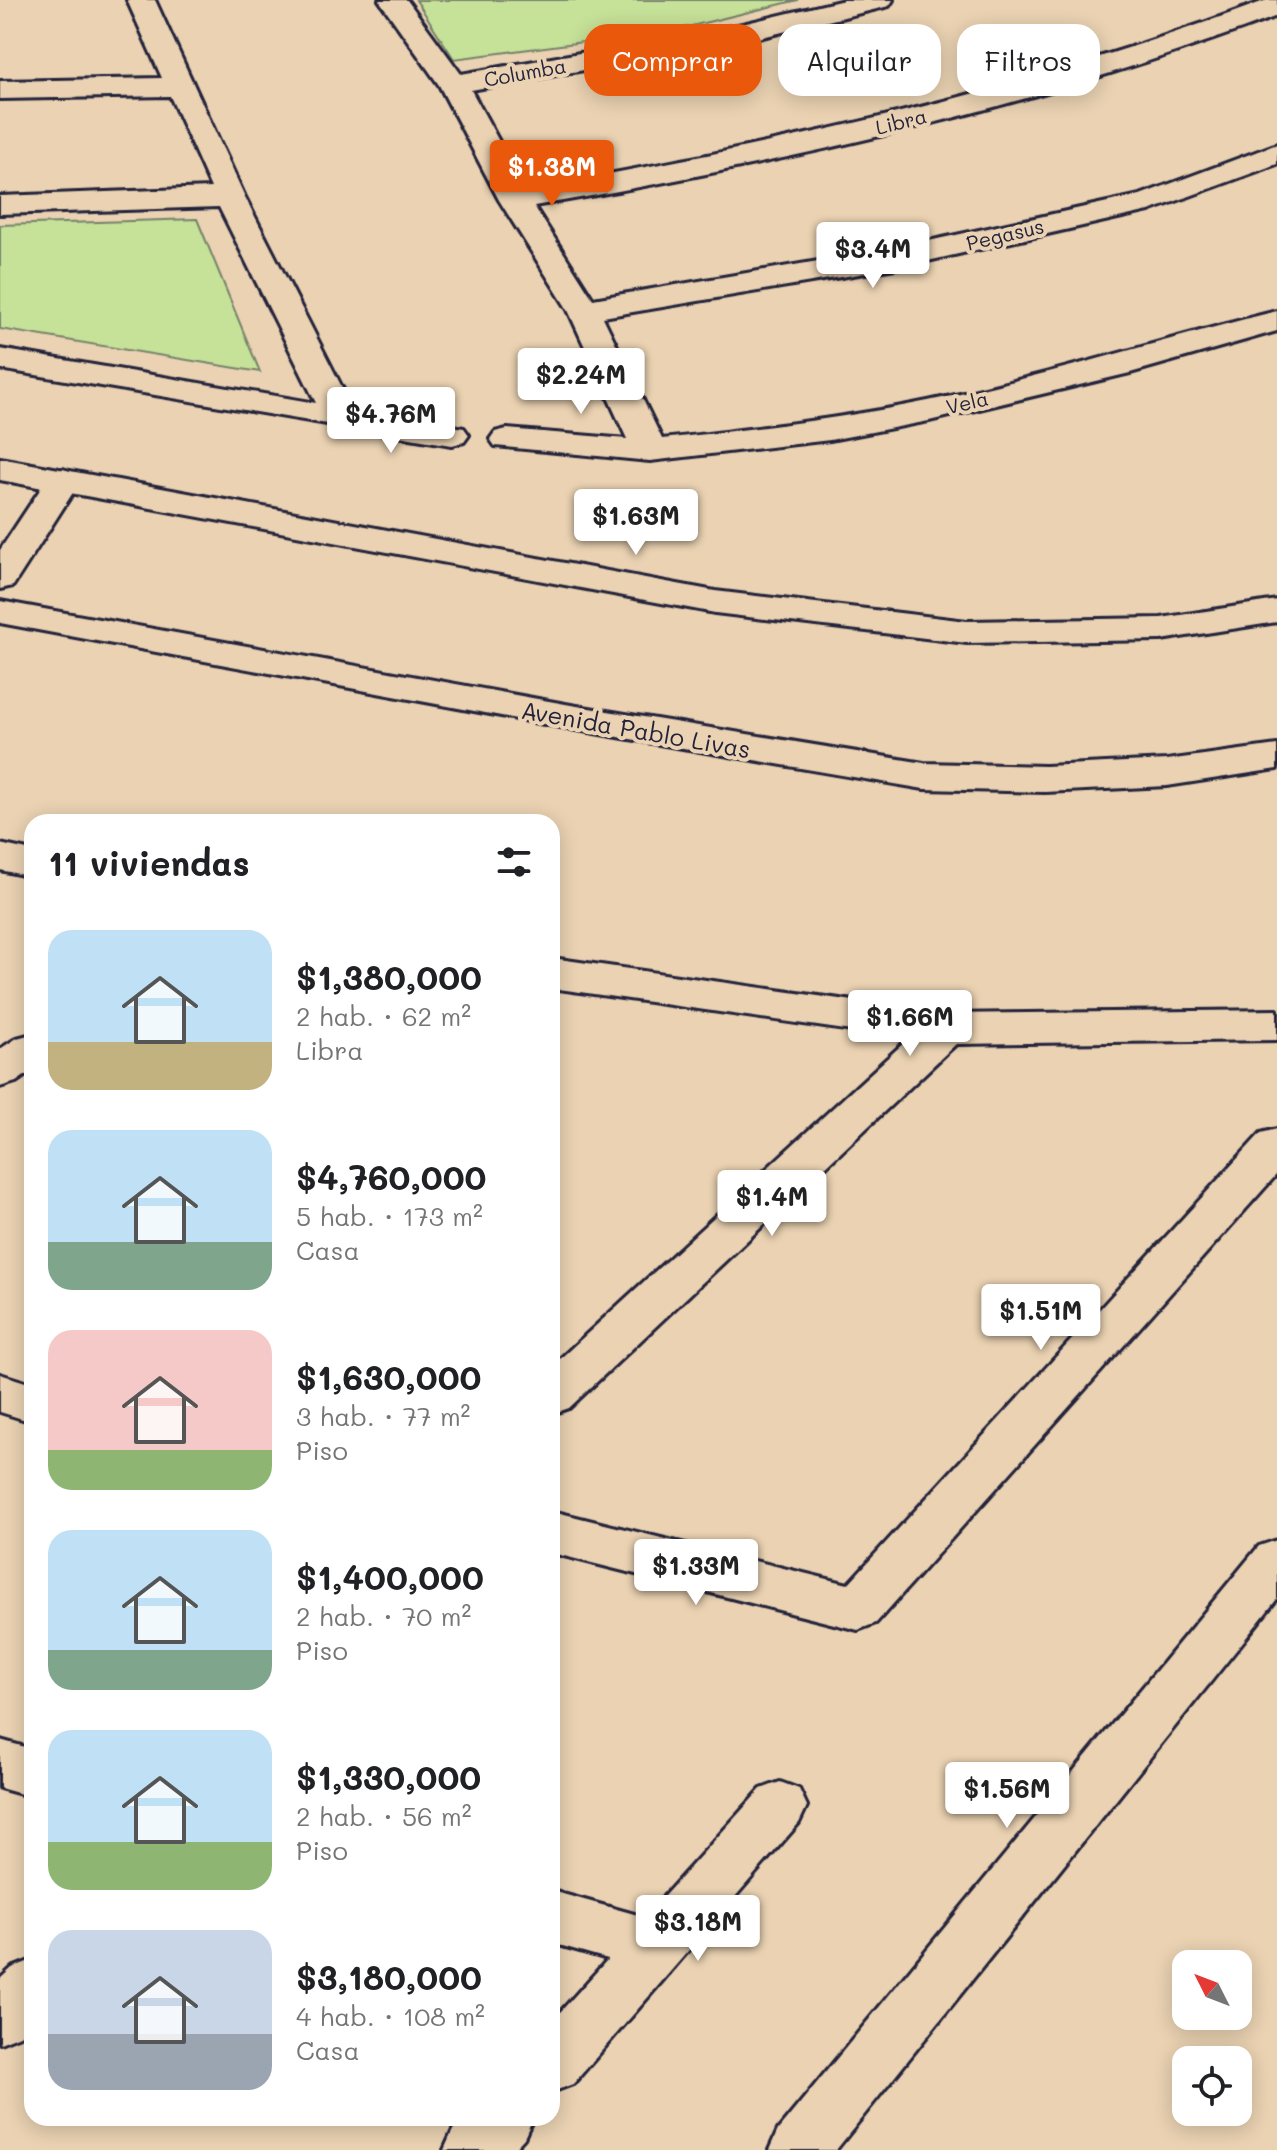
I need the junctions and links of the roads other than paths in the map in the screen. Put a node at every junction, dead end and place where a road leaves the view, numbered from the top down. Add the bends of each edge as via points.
1 (141, 0) edge
2 (393, 0) edge
3 (879, 0) edge
4 (1277, 6) edge
5 (453, 84) junction
6 (180, 87) junction
7 (0, 90) edge
8 (1277, 153) edge
9 (230, 197) junction
10 (515, 200) junction
11 (0, 205) edge
12 (584, 310) junction
13 (1277, 321) edge
14 (0, 359) edge
15 (340, 417) junction
16 (452, 435) dead end
17 (507, 439) dead end
18 (650, 451) junction
19 (0, 469) edge
20 (63, 480) junction
21 (0, 578) edge
22 (1277, 611) edge
23 (0, 612) edge
24 (1277, 757) edge
25 (0, 857) edge
26 (24, 862) edge
27 (560, 981) edge
28 (1277, 1025) edge
29 (945, 1029) junction
30 (24, 1054) edge
31 (0, 1071) edge
32 (1277, 1145) edge
33 (560, 1388) edge
34 (0, 1393) edge
35 (24, 1400) edge
36 (560, 1534) edge
37 (1277, 1561) edge
38 (0, 1764) edge
39 (24, 1771) edge
40 (780, 1806) dead end
41 (560, 1919) edge
42 (658, 1947) junction
43 (24, 1994) edge
44 (0, 2016) edge
45 (560, 2055) edge
46 (496, 2126) edge
47 (474, 2150) edge
48 (799, 2150) edge

1 - 6 street
2 - 5 street
3 - 5 street, Columba via 738,34
4 - 10 street, Libra via 1201,36 1023,92 754,157
5 - 10 street
6 - 7 street
6 - 9 street
8 - 12 street, Pegasus via 1149,202 901,257
9 - 11 street
9 - 15 street
10 - 12 street
12 - 18 street
13 - 18 street, Vela via 929,411 830,430
14 - 15 street
15 - 16 street
17 - 18 street, Vela
19 - 20 street
20 - 21 street
20 - 22 street via 715,602 967,632 1161,629
23 - 24 street, Avenida Pablo Livas via 630,728 924,776 1045,779 1167,773
25 - 26 street
27 - 29 street
28 - 29 street
29 - 33 street
30 - 31 street
32 - 36 street via 858,1608
34 - 35 street
37 - 48 street
38 - 39 street
40 - 42 street
41 - 42 street
42 - 45 street
43 - 44 street
46 - 47 street

